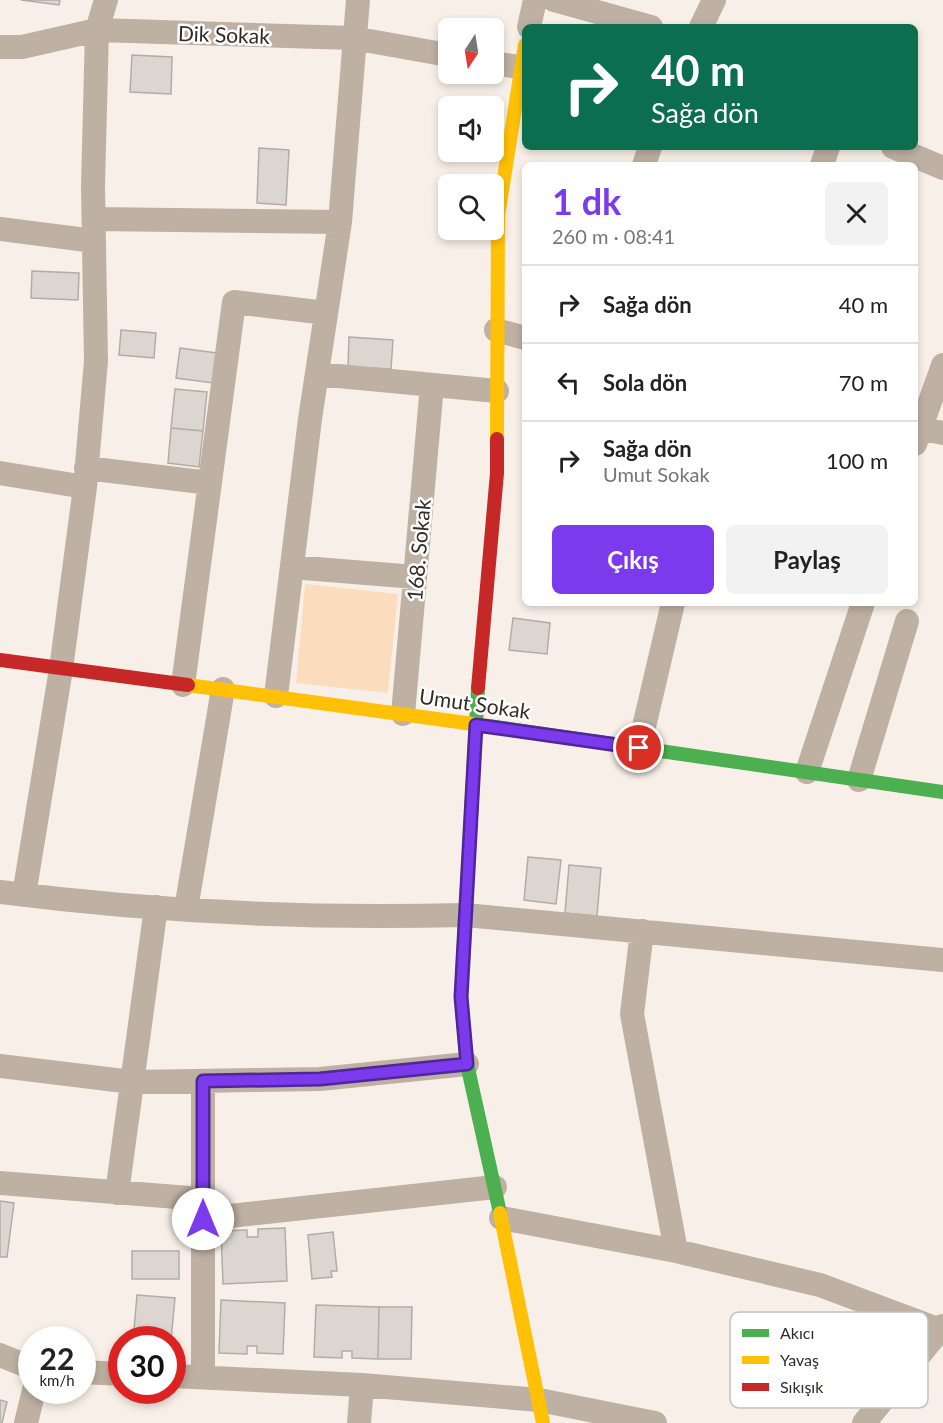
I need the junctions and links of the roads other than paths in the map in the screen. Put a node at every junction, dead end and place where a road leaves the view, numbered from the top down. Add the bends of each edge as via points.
1 (106, 0) edge
2 (358, 0) edge
3 (535, 0) edge
4 (554, 0) edge
5 (714, 0) edge
6 (530, 24) edge
7 (640, 24) edge
8 (702, 24) edge
9 (97, 30) junction
10 (353, 38) junction
11 (0, 47) edge
12 (438, 53) edge
13 (522, 60) edge
14 (504, 62) edge
15 (522, 66) edge
16 (900, 150) edge
17 (943, 168) edge
18 (340, 222) junction
19 (0, 230) edge
20 (94, 230) junction
21 (326, 313) junction
22 (496, 330) junction
23 (522, 337) edge
24 (943, 365) edge
25 (317, 374) junction
26 (432, 385) junction
27 (496, 391) junction
28 (923, 433) edge
29 (0, 473) edge
30 (86, 477) junction
31 (210, 483) junction
32 (292, 567) junction
33 (415, 578) junction
34 (672, 606) edge
35 (862, 606) edge
36 (907, 621) dead end
37 (0, 660) edge
38 (61, 669) junction
39 (183, 685) junction
40 (223, 689) junction
41 (276, 696) junction
42 (403, 714) junction
43 (476, 725) junction
44 (639, 748) junction
45 (807, 772) junction
46 (858, 780) junction
47 (943, 792) edge
48 (0, 892) edge
49 (24, 895) junction
50 (156, 907) junction
51 (186, 909) junction
52 (465, 915) junction
53 (642, 932) junction
54 (943, 960) edge
55 (467, 1064) junction
56 (0, 1066) edge
57 (203, 1081) junction
58 (132, 1082) junction
59 (0, 1183) edge
60 (495, 1187) junction
61 (117, 1193) junction
62 (203, 1209) junction
63 (501, 1218) junction
64 (676, 1251) junction
65 (895, 1312) edge
66 (942, 1329) edge
67 (928, 1346) edge
68 (0, 1354) edge
69 (18, 1362) edge
70 (186, 1376) edge
71 (203, 1377) junction
72 (362, 1386) junction
73 (539, 1400) junction
74 (31, 1404) edge
75 (876, 1408) edge
76 (26, 1423) edge
77 (359, 1423) edge
78 (543, 1423) edge
79 (655, 1423) edge
80 (864, 1423) edge

1 - 9 street
2 - 10 street
3 - 6 street
4 - 7 street
5 - 8 street
9 - 10 street, Dik Sokak
9 - 11 street, Dik Sokak via 22,47
9 - 20 street
10 - 12 street, Dik Sokak
10 - 18 street
13 - 14 street
15 - 22 street via 498,216
16 - 17 street
18 - 20 street
18 - 21 street
19 - 20 street
20 - 30 street via 96,361
21 - 25 street
21 - 31 street via 234,302
22 - 23 street
22 - 27 street
24 - 28 street
25 - 26 street
25 - 32 street
26 - 27 street
26 - 33 street, 168. Sokak
27 - 43 street via 497,473
29 - 30 street
30 - 31 street
30 - 38 street
31 - 39 street
32 - 33 street
32 - 41 street
33 - 42 street, 168. Sokak
34 - 44 street
35 - 45 street
36 - 46 street
37 - 38 street, Umut Sokak
38 - 39 street, Umut Sokak
38 - 49 street
39 - 40 street, Umut Sokak
40 - 41 street, Umut Sokak
40 - 51 street
41 - 42 street, Umut Sokak
42 - 43 street, Umut Sokak
43 - 44 street, Umut Sokak
43 - 52 street
44 - 45 street, Umut Sokak
45 - 46 street, Umut Sokak
46 - 47 street, Umut Sokak
48 - 49 street
49 - 50 street
50 - 51 street
50 - 58 street
51 - 52 street via 385,917
52 - 53 street
52 - 55 street via 461,997
53 - 54 street
53 - 64 street via 632,1014
55 - 57 street via 320,1079
55 - 60 street
56 - 58 street
57 - 58 street
57 - 62 street
58 - 61 street
59 - 61 street
60 - 62 street
60 - 63 street
61 - 62 street
62 - 71 street
63 - 64 street
63 - 73 street
64 - 65 street via 820,1285
66 - 67 street
68 - 69 street
70 - 71 street
71 - 72 street
72 - 73 street
72 - 77 street
73 - 78 street
73 - 79 street
74 - 76 street
75 - 80 street

